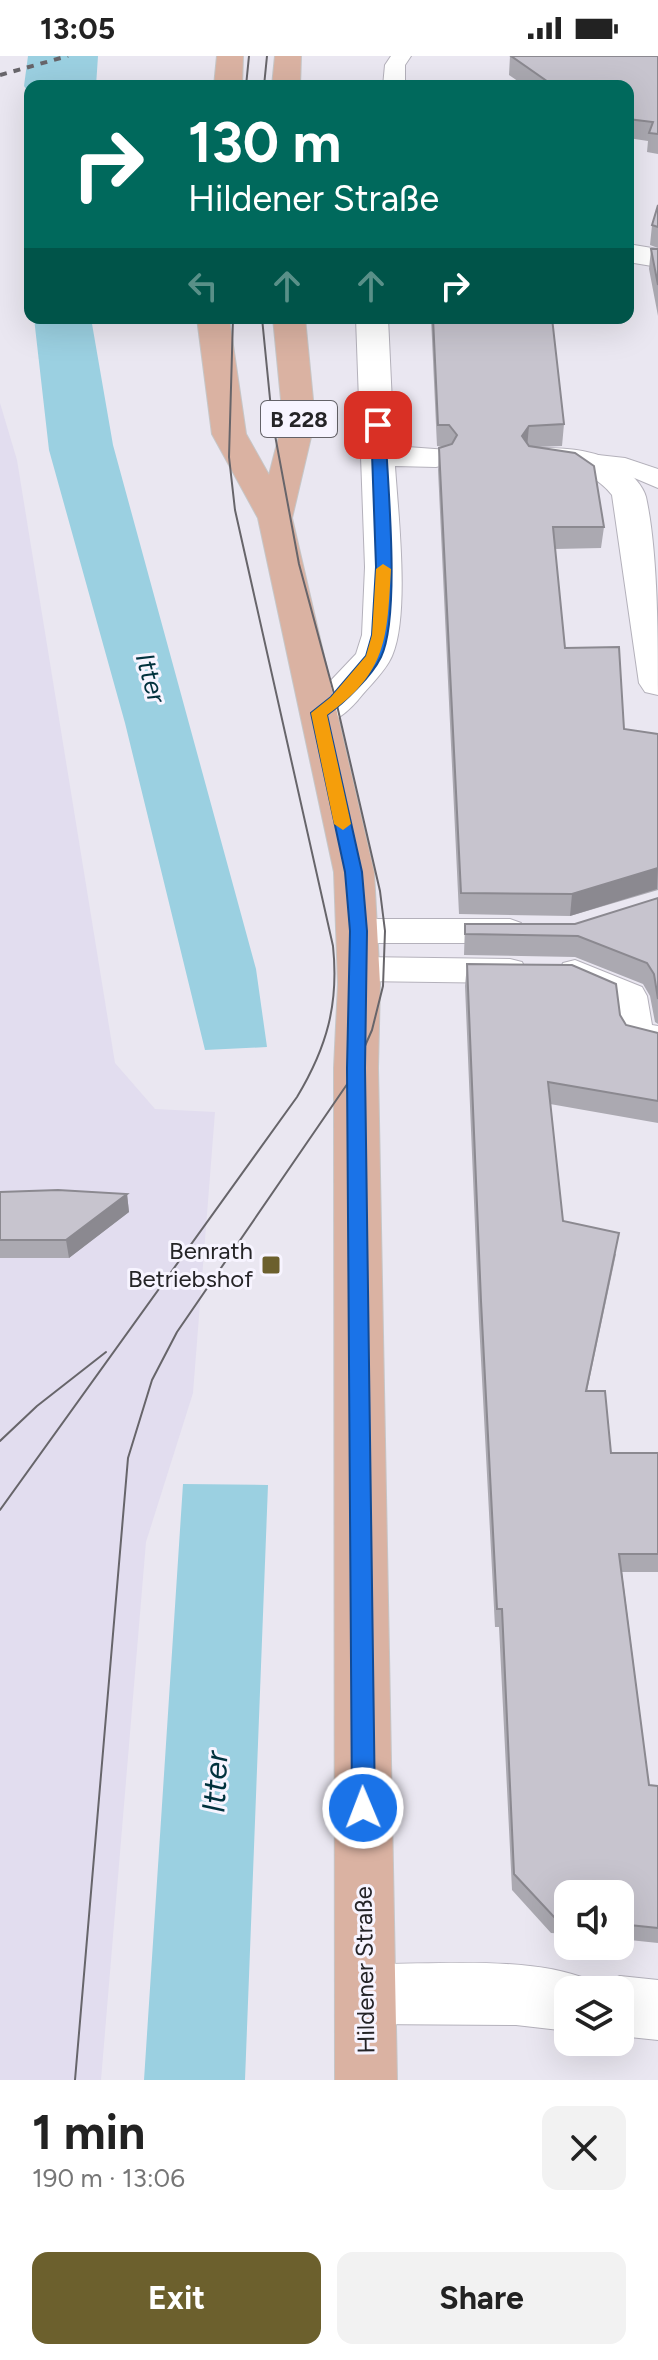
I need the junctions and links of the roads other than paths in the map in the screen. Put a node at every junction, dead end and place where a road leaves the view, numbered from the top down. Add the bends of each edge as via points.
1 (230, 56) edge
2 (288, 56) edge
3 (401, 56) edge
4 (228, 80) edge
5 (286, 80) edge
6 (394, 80) edge
7 (634, 254) edge
8 (658, 258) edge
9 (214, 324) edge
10 (290, 324) edge
11 (372, 324) edge
12 (380, 456) junction
13 (436, 457) edge
14 (540, 458) edge
15 (589, 462) junction
16 (658, 480) edge
17 (275, 518) junction
18 (658, 683) edge
19 (319, 713) junction
20 (539, 931) edge
21 (359, 950) junction
22 (658, 1039) edge
23 (365, 1994) junction
24 (554, 1999) edge
25 (634, 2007) edge
26 (658, 2010) edge
27 (366, 2080) edge

1 - 4 main road
2 - 5 main road
3 - 6 lane
7 - 8 street
9 - 17 main road, Hildener Straße / B 228 via 229,434
10 - 17 main road, Hildener Straße / B 228 via 299,420
11 - 12 street
12 - 13 street
12 - 19 street via 380,635 373,657
14 - 15 street
15 - 16 lane via 625,466
15 - 18 street via 621,481 629,495
17 - 19 main road, Hildener Straße / B 228
19 - 21 main road, Hildener Straße / B 228 via 354,872
20 - 21 lane
21 - 22 lane via 574,972 630,996 637,1036
21 - 23 main road, Hildener Straße / B 228
23 - 24 street
23 - 27 main road, Hildener Straße / B 228
25 - 26 street

